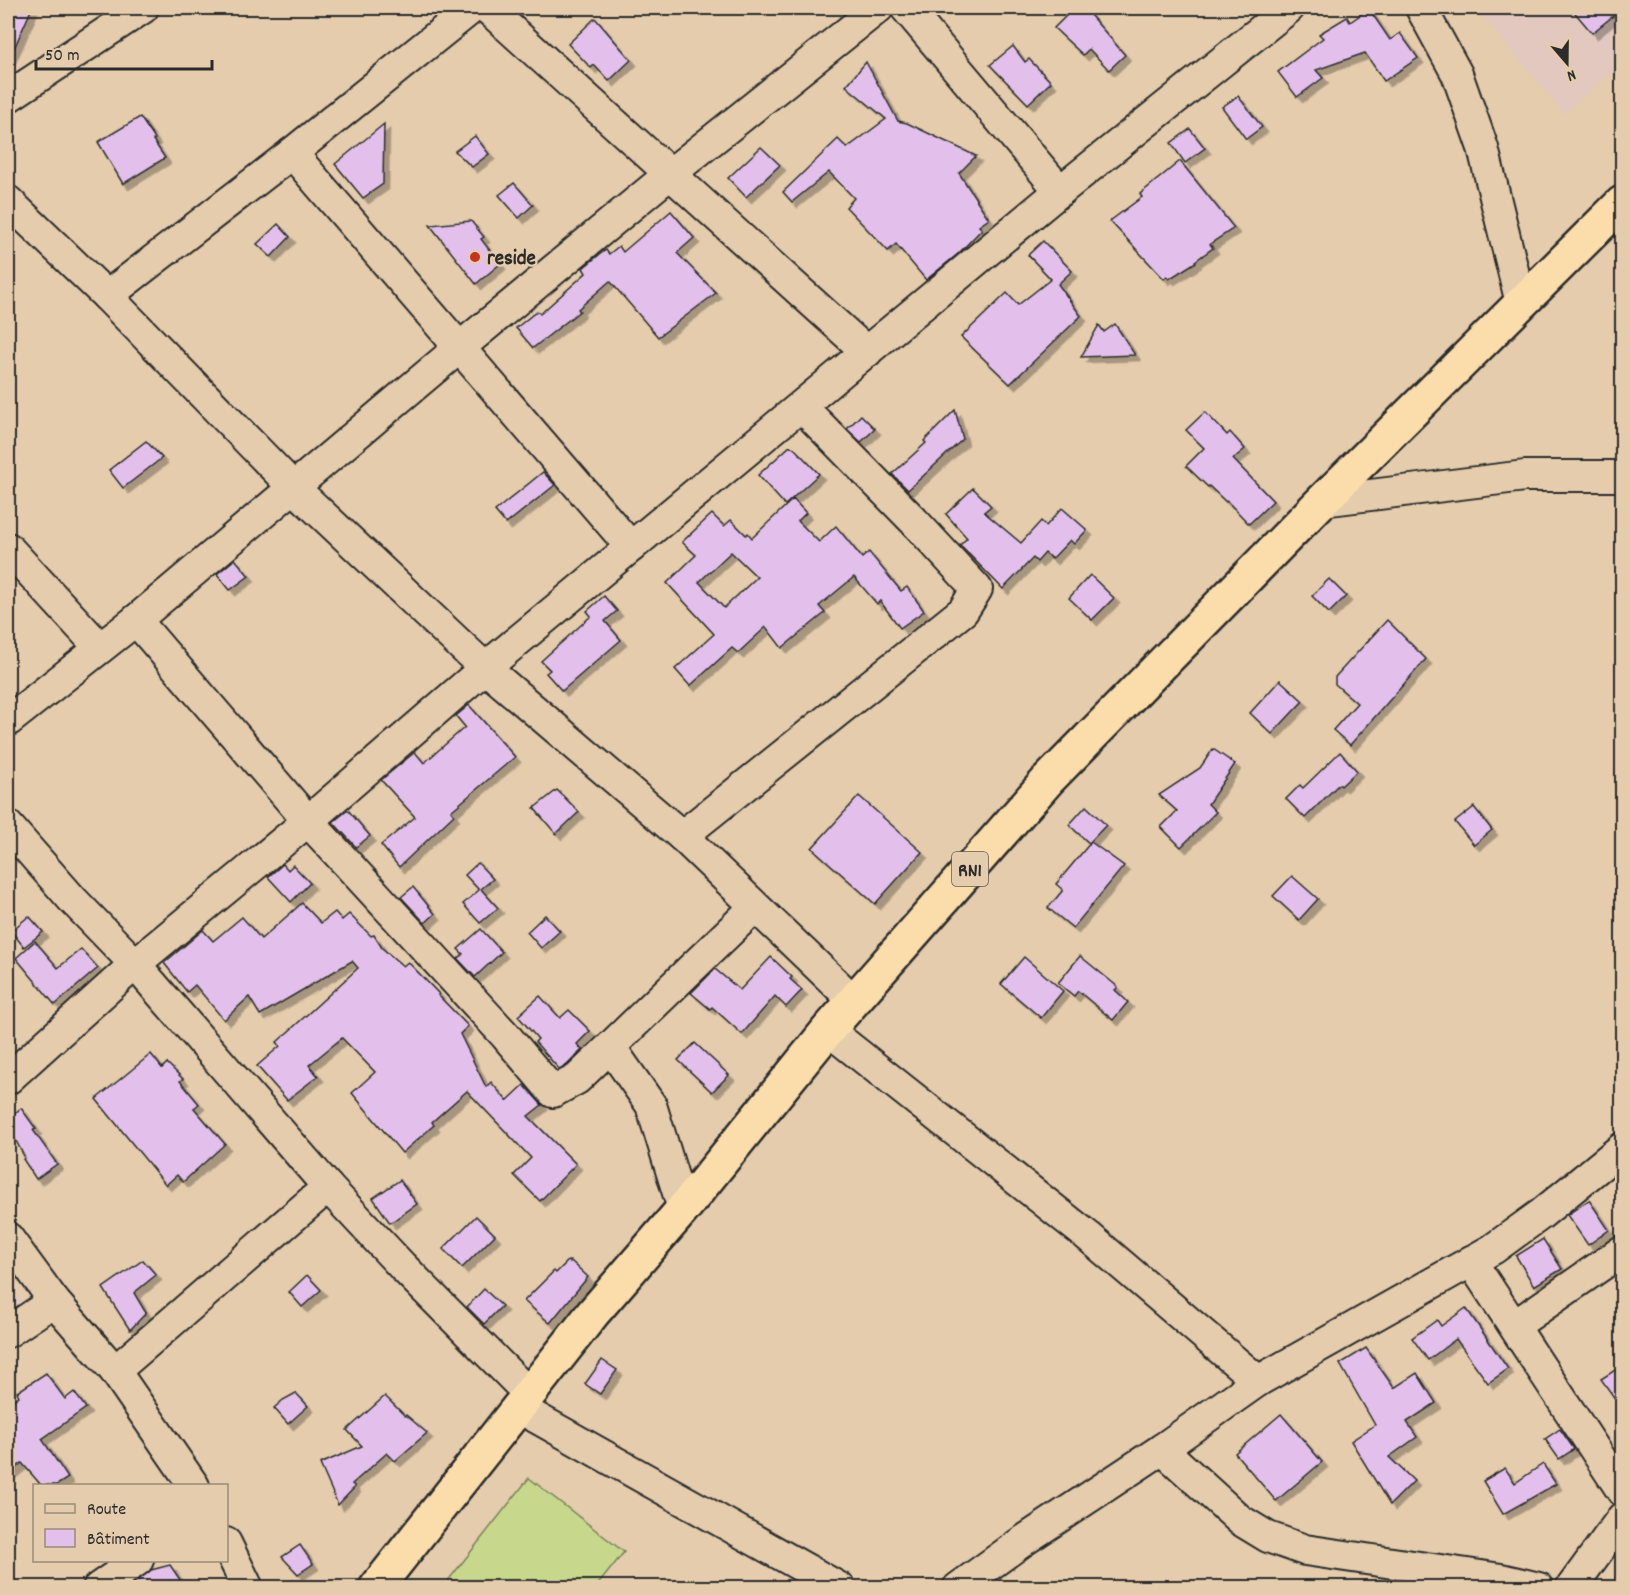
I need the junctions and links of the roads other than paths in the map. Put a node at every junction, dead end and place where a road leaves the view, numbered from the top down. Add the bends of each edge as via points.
1 (143, 8) edge
2 (472, 8) edge
3 (488, 8) edge
4 (878, 8) edge
5 (906, 8) edge
6 (1289, 8) edge
7 (1421, 8) edge
8 (8, 97) edge
9 (292, 153) junction
10 (671, 173) junction
11 (1060, 192) junction
12 (1623, 203) edge
13 (11, 211) edge
14 (107, 296) junction
15 (1521, 303) junction
16 (459, 348) junction
17 (867, 352) junction
18 (802, 407) junction
19 (1623, 476) edge
20 (293, 487) junction
21 (1322, 501) junction
22 (631, 547) junction
23 (8, 548) edge
24 (136, 620) junction
25 (100, 648) junction
26 (485, 668) junction
27 (8, 721) edge
28 (308, 821) junction
29 (8, 826) edge
30 (682, 836) junction
31 (755, 907) junction
32 (135, 964) junction
33 (854, 1001) junction
34 (828, 1030) junction
35 (611, 1048) junction
36 (8, 1079) edge
37 (1623, 1148) edge
38 (328, 1187) junction
39 (683, 1209) junction
40 (8, 1238) edge
41 (1623, 1251) edge
42 (1472, 1261) junction
43 (54, 1301) junction
44 (1514, 1326) junction
45 (8, 1332) edge
46 (115, 1371) junction
47 (1258, 1381) junction
48 (524, 1401) junction
49 (1162, 1449) junction
50 (193, 1484) edge
51 (1623, 1491) edge
52 (1623, 1518) edge
53 (228, 1547) edge
54 (135, 1562) edge
55 (98, 1587) edge
56 (248, 1587) edge
57 (376, 1587) edge
58 (840, 1587) edge
59 (958, 1587) edge
60 (1539, 1587) edge
61 (1571, 1587) edge

1 - 8 street
2 - 9 street
3 - 10 street
4 - 10 street
5 - 11 street
6 - 11 street
7 - 15 street via 1457,74 1483,148
9 - 14 street
9 - 16 street
10 - 16 street
10 - 17 street
11 - 17 street
12 - 15 highway, RN1
13 - 14 street
14 - 20 street
15 - 21 highway, RN1
16 - 20 street
16 - 22 street
17 - 18 street
18 - 22 street
18 - 30 street via 977,589 963,611
19 - 21 street via 1525,476
20 - 24 street
20 - 26 street
21 - 33 highway, RN1 via 1048,780
22 - 26 street
23 - 25 street
24 - 25 street
24 - 28 street
25 - 27 street
26 - 28 street
26 - 30 street
28 - 32 street
28 - 35 street via 553,1092 577,1079
29 - 32 street
30 - 31 street
31 - 33 street
31 - 35 street
32 - 36 street
32 - 38 street
33 - 34 highway, RN1
34 - 39 highway, RN1
34 - 47 street via 1089,1237
35 - 39 street via 651,1106
37 - 42 street via 1540,1215
38 - 46 street
38 - 48 street
39 - 48 highway, RN1
40 - 43 street
41 - 44 street
42 - 44 street
42 - 47 street
43 - 45 street
43 - 46 street
44 - 51 street
46 - 50 street
47 - 49 street
48 - 57 highway, RN1
48 - 58 street
49 - 59 street
49 - 60 street via 1240,1520 1268,1538 1305,1550
52 - 61 street
53 - 56 street
54 - 55 street

